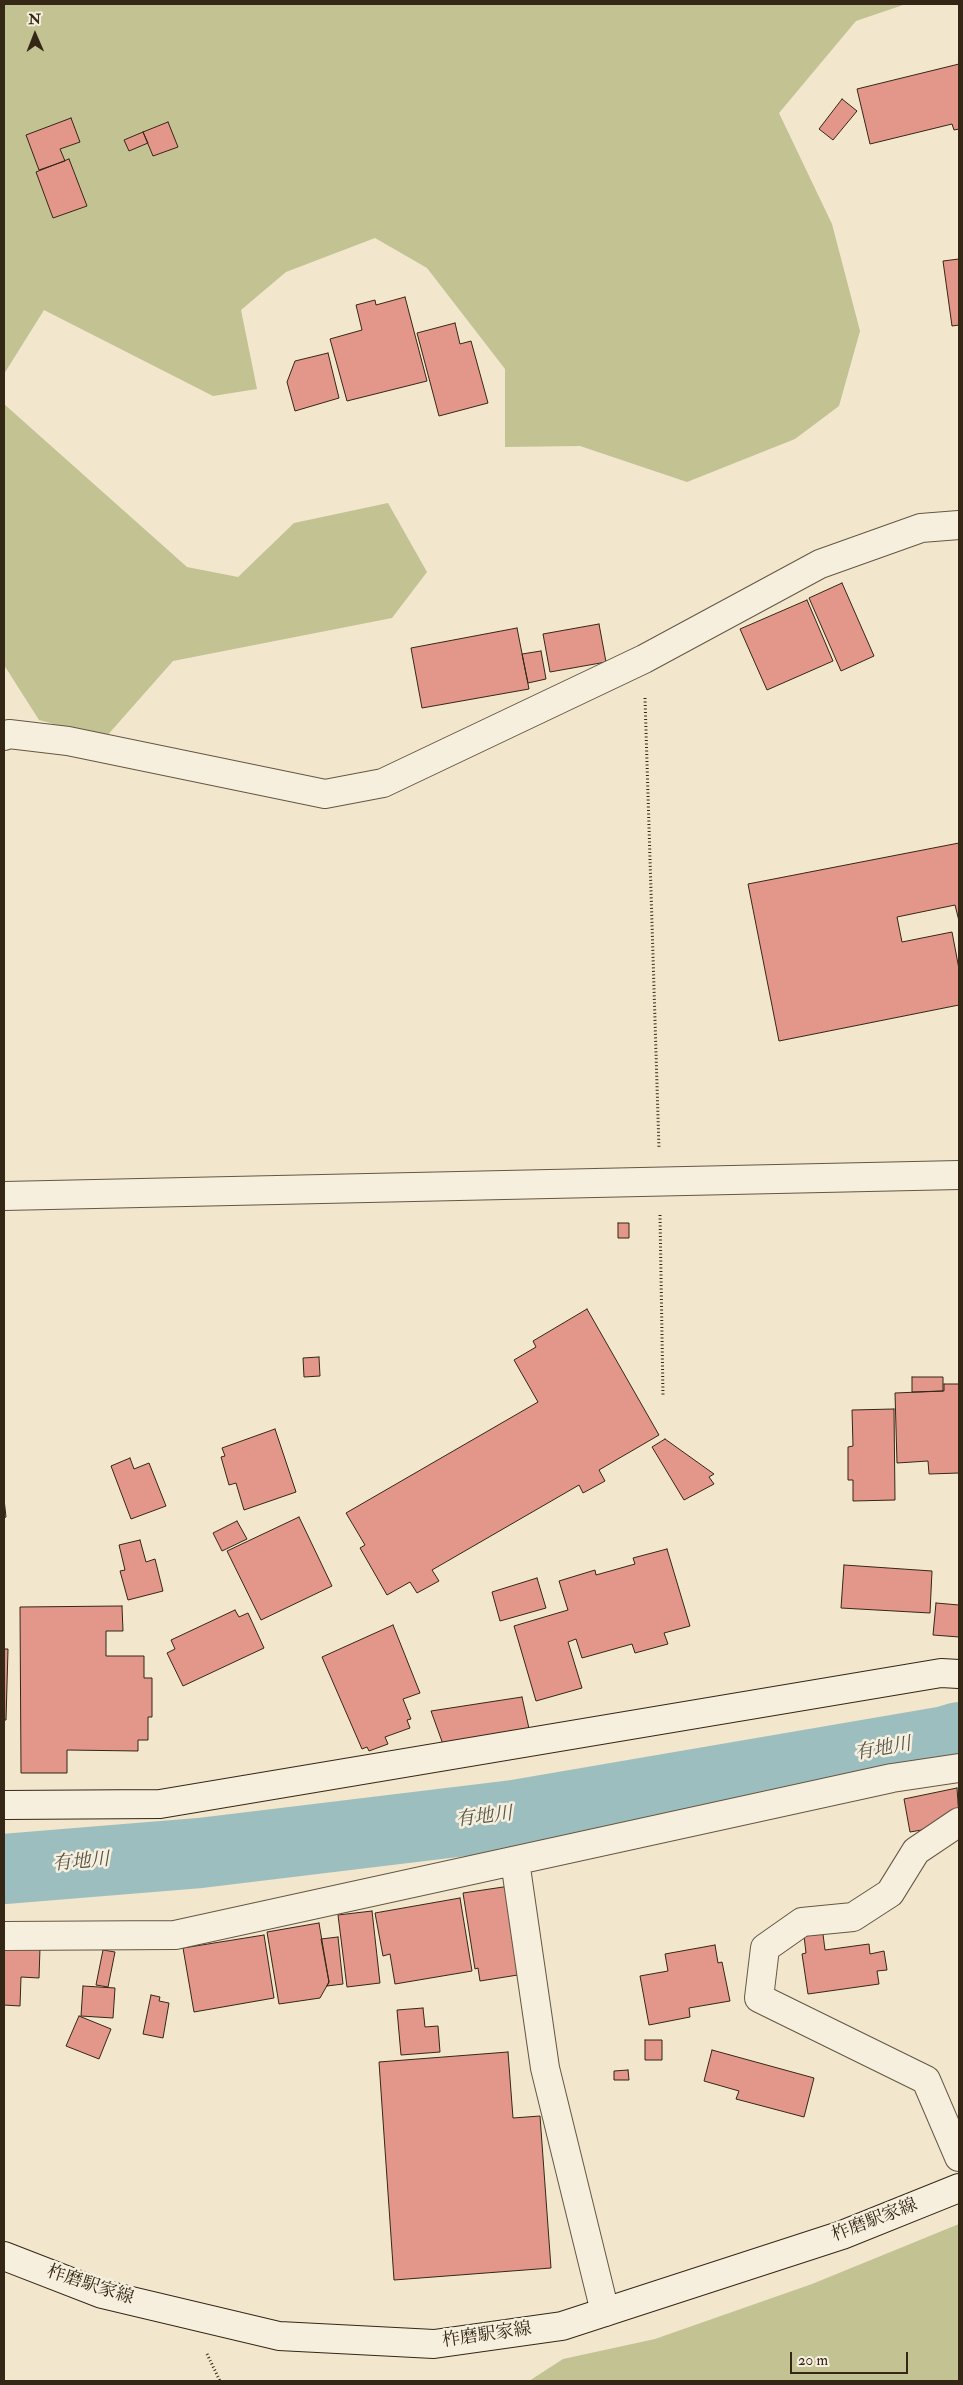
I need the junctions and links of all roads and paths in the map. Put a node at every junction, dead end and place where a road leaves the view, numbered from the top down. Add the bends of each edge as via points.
1 (959, 525) edge
2 (644, 659) junction
3 (4, 736) edge
4 (959, 1175) edge
5 (660, 1182) junction
6 (4, 1196) edge
7 (664, 1396) dead end
8 (959, 1674) edge
9 (959, 1768) edge
10 (4, 1805) edge
11 (959, 1822) edge
12 (515, 1861) junction
13 (4, 1936) edge
14 (959, 2157) edge
15 (959, 2188) edge
16 (4, 2256) edge
17 (605, 2312) junction

1 - 2 street via 920,528 820,564
2 - 3 street via 383,783 325,794 68,741
2 - 5 path
4 - 5 street
5 - 6 street
5 - 7 path
8 - 10 street via 941,1673 160,1804
9 - 12 street via 892,1778
11 - 14 street via 916,1850 890,1893 853,1917 802,1922 765,1948 759,1998 926,2080
12 - 13 street via 175,1935
12 - 17 street via 545,2068
15 - 17 street, 柞磨駅家線 via 842,2235
16 - 17 street, 柞磨駅家線 via 102,2294 279,2336 434,2344 562,2326

